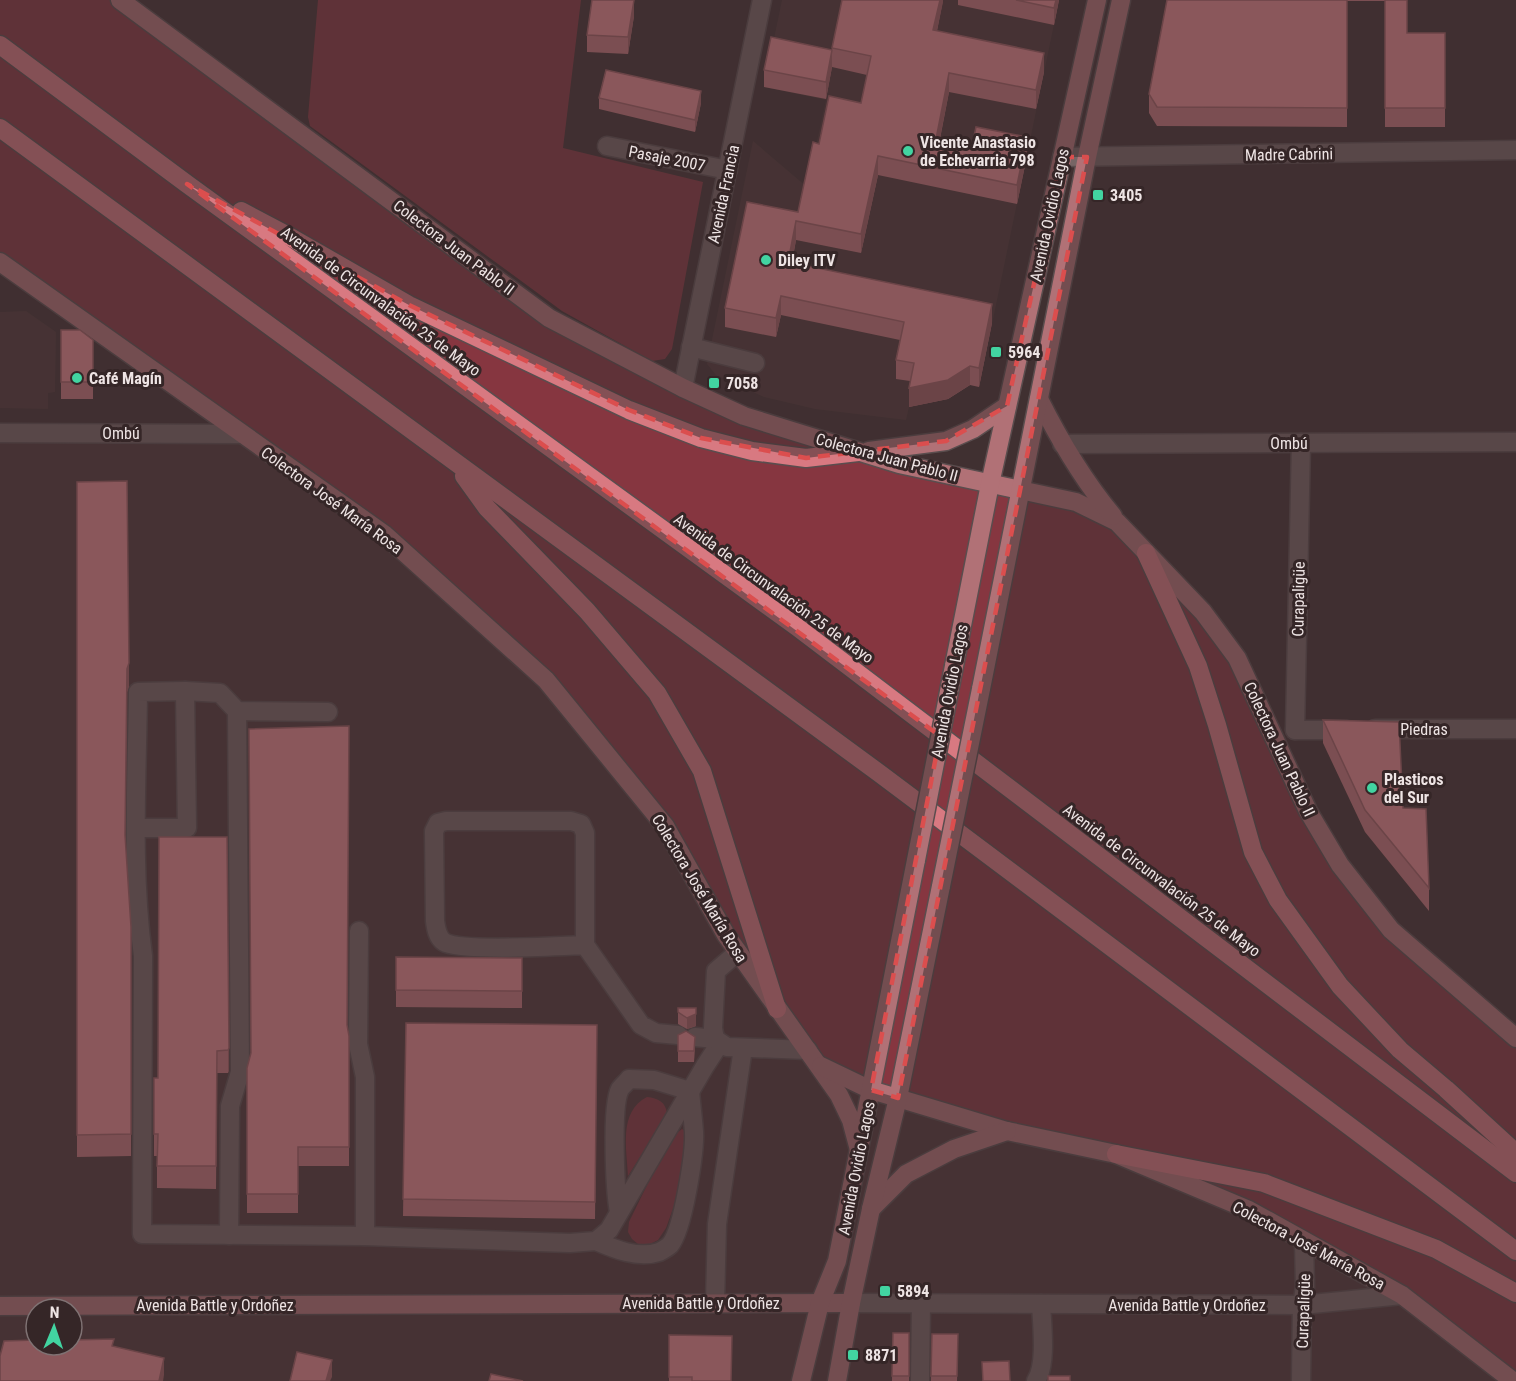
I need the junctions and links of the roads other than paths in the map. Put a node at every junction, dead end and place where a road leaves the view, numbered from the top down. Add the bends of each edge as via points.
1 (120, 0) edge
2 (762, 0) edge
3 (1097, 0) edge
4 (1121, 0) edge
5 (0, 45) edge
6 (0, 128) edge
7 (607, 146) dead end
8 (1516, 150) edge
9 (1062, 157) junction
10 (1087, 157) junction
11 (728, 171) junction
12 (187, 184) junction
13 (0, 262) edge
14 (691, 347) junction
15 (755, 363) dead end
16 (683, 388) junction
17 (1039, 399) junction
18 (1007, 406) junction
19 (0, 433) edge
20 (242, 434) junction
21 (1516, 442) edge
22 (1302, 443) junction
23 (1062, 444) junction
24 (858, 452) junction
25 (452, 460) junction
26 (990, 484) junction
27 (1021, 489) junction
28 (1118, 522) junction
29 (1146, 553) junction
30 (185, 691) junction
31 (237, 711) junction
32 (328, 712) dead end
33 (1516, 729) edge
34 (1295, 730) junction
35 (1276, 745) junction
36 (137, 828) junction
37 (359, 931) dead end
38 (585, 945) junction
39 (738, 952) junction
40 (777, 1009) junction
41 (1516, 1038) edge
42 (718, 1041) junction
43 (743, 1048) junction
44 (808, 1050) junction
45 (819, 1065) junction
46 (690, 1090) junction
47 (871, 1090) junction
48 (898, 1098) junction
49 (1007, 1131) junction
50 (859, 1150) junction
51 (1116, 1154) junction
52 (1516, 1154) edge
53 (1516, 1173) edge
54 (871, 1209) junction
55 (619, 1212) junction
56 (229, 1235) junction
57 (365, 1236) junction
58 (596, 1241) junction
59 (1304, 1241) junction
60 (1516, 1251) edge
61 (1516, 1293) edge
62 (1402, 1296) junction
63 (715, 1303) junction
64 (820, 1303) junction
65 (851, 1303) junction
66 (921, 1303) junction
67 (1041, 1304) junction
68 (1302, 1305) junction
69 (0, 1306) edge
70 (801, 1381) edge
71 (837, 1381) edge
72 (920, 1381) edge
73 (1036, 1381) edge
74 (1301, 1381) edge
75 (1513, 1381) edge

1 - 16 main road, Colectora Juan Pablo II via 549,318
2 - 11 street, Avenida Francia
3 - 9 main road, Avenida Ovidio Lagos
4 - 10 main road, Avenida Ovidio Lagos
5 - 12 highway, Avenida de Circunvalación 25 de Mayo
6 - 25 highway
7 - 11 street, Pasaje 2007
8 - 10 street, Madre Cabrini
9 - 10 street, Madre Cabrini
9 - 18 main road, Avenida Ovidio Lagos
10 - 17 main road, Avenida Ovidio Lagos
11 - 14 street, Avenida Francia
12 - 24 highway via 409,305 629,410 701,438 753,451 806,458
12 - 53 highway, Avenida de Circunvalación 25 de Mayo via 797,627
13 - 20 main road, Colectora José María Rosa
14 - 15 street
14 - 16 street, Avenida Francia
16 - 24 main road, Colectora Juan Pablo II via 744,416
17 - 23 main road
17 - 27 main road, Avenida Ovidio Lagos
18 - 24 main road via 973,429 946,441
18 - 26 main road, Avenida Ovidio Lagos
19 - 20 street, Ombú
20 - 39 main road, Colectora José María Rosa via 384,534 546,680 665,826
21 - 22 street, Ombú
22 - 23 street, Ombú
22 - 34 street, Curapaligüe
23 - 28 main road via 1089,487
24 - 26 main road, Colectora Juan Pablo II
25 - 40 highway via 487,508 587,611 657,693 702,771
25 - 60 highway via 879,773
26 - 27 main road, Colectora Juan Pablo II
26 - 47 main road, Avenida Ovidio Lagos, bridge
27 - 28 main road, Colectora Juan Pablo II via 1076,502
27 - 48 main road, Avenida Ovidio Lagos, bridge
28 - 29 main road, Colectora Juan Pablo II
29 - 35 main road, Colectora Juan Pablo II via 1203,612 1237,658
29 - 52 highway via 1198,666 1253,852 1278,900 1340,986 1400,1050
30 - 31 street via 220,693
30 - 36 street via 138,692
30 - 36 street via 187,828
31 - 32 street
31 - 56 street via 240,1072 230,1106
33 - 34 street, Piedras
34 - 35 street
35 - 41 main road, Colectora Juan Pablo II via 1308,812 1340,865 1391,930
36 - 56 street via 143,956 142,1234
37 - 57 street via 358,1044 365,1077
38 - 38 street via 585,833 581,824 438,823 435,921 444,941 482,947
38 - 42 street via 641,1025 656,1032
39 - 40 main road, Colectora José María Rosa
39 - 42 street via 716,971 713,1028
40 - 44 main road, Colectora José María Rosa
42 - 43 street via 727,1047
42 - 46 street
43 - 44 street
43 - 63 street via 717,1224
44 - 45 main road, Colectora José María Rosa
45 - 47 main road, Colectora José María Rosa
45 - 50 main road via 851,1119
46 - 55 street
46 - 55 street via 654,1080 630,1079 619,1090 615,1118 615,1192
46 - 58 street via 694,1134 687,1188 671,1245 658,1252 638,1254
47 - 48 main road, Colectora José María Rosa
47 - 50 main road, Avenida Ovidio Lagos
48 - 49 main road, Colectora José María Rosa
48 - 54 main road, Avenida Ovidio Lagos
49 - 51 main road, Colectora José María Rosa
49 - 54 main road via 954,1149 906,1174
50 - 64 main road, Avenida Ovidio Lagos via 837,1261
51 - 59 main road, Colectora José María Rosa via 1249,1210
51 - 61 highway via 1264,1183 1436,1249
54 - 65 main road, Avenida Ovidio Lagos
55 - 58 street via 609,1230
56 - 57 street
57 - 58 street
59 - 62 main road, Colectora José María Rosa
59 - 68 street, Curapaligüe
62 - 68 street, Avenida Battle y Ordoñez
62 - 75 main road, Colectora José María Rosa
63 - 64 main road, Avenida Battle y Ordoñez
63 - 69 main road, Avenida Battle y Ordoñez
64 - 65 main road, Avenida Battle y Ordoñez
64 - 70 main road, Avenida Ovidio Lagos
65 - 66 street, Avenida Battle y Ordoñez
65 - 71 main road, Avenida Ovidio Lagos
66 - 67 street, Avenida Battle y Ordoñez
66 - 72 street
67 - 68 street, Avenida Battle y Ordoñez
67 - 73 street via 1042,1352
68 - 74 street, Curapaligüe

